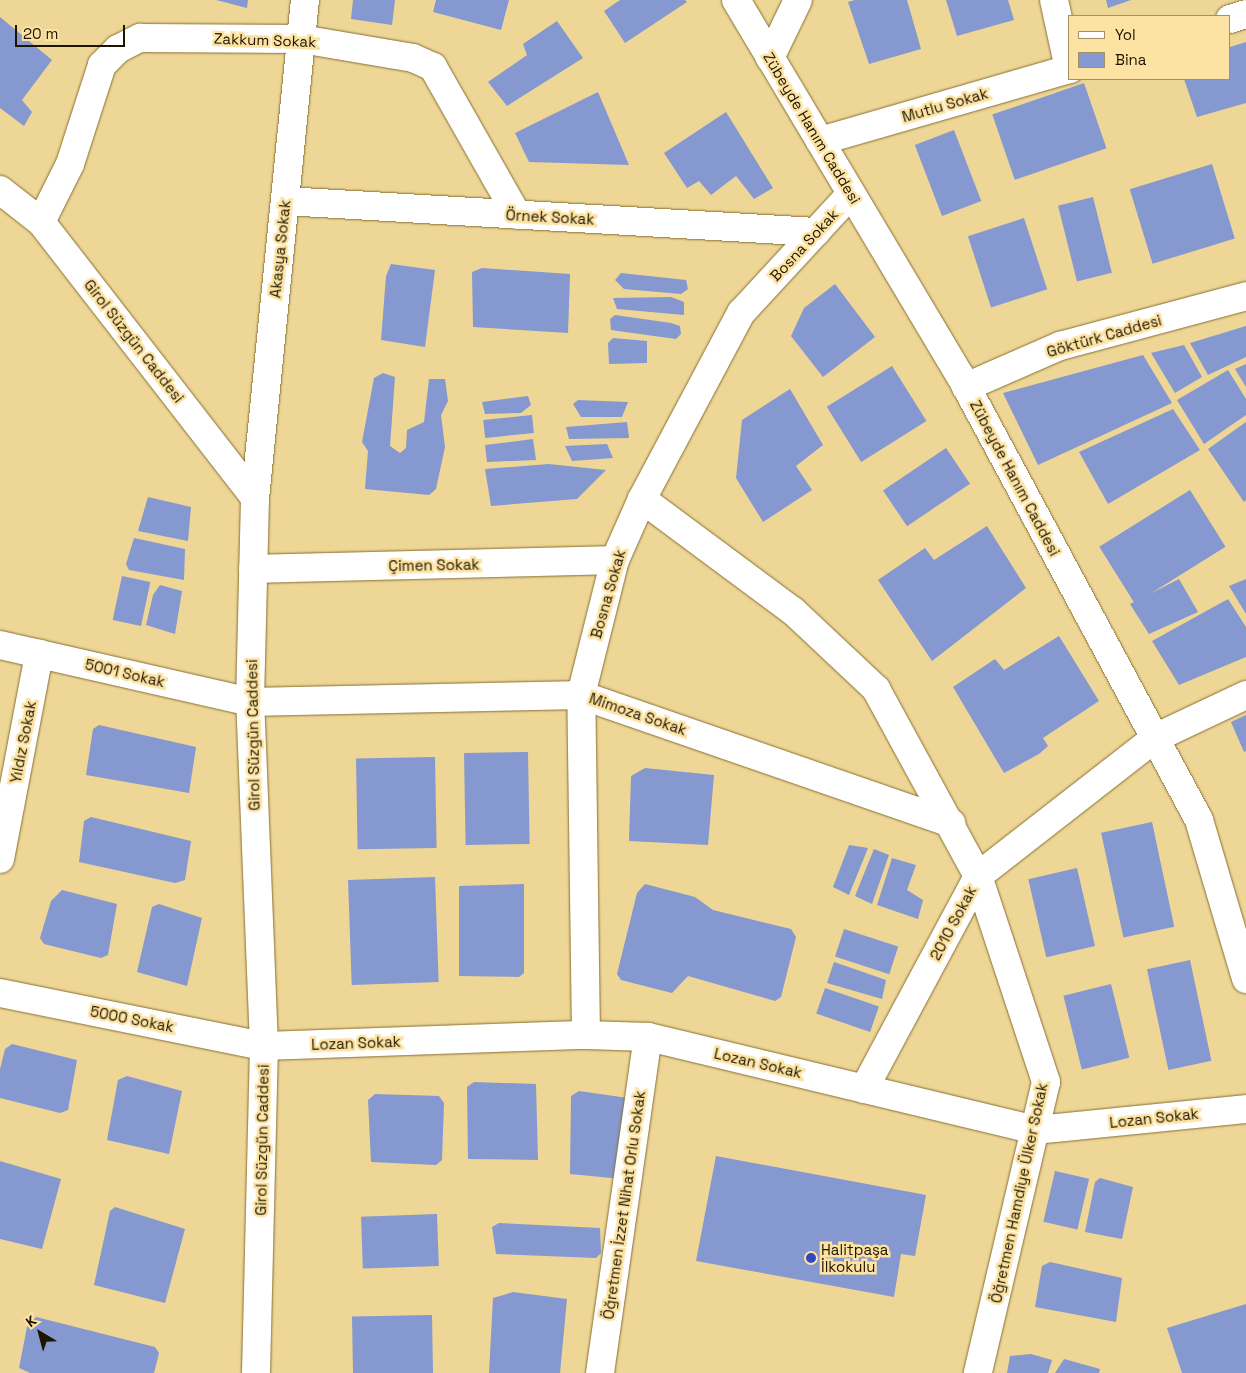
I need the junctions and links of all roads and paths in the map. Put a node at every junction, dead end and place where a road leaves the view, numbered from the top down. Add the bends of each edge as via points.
1 (305, 0) edge
2 (736, 0) edge
3 (798, 0) edge
4 (1054, 0) edge
5 (1246, 14) edge
6 (1231, 19) edge
7 (301, 38) junction
8 (770, 58) junction
9 (1068, 64) edge
10 (1068, 69) edge
11 (820, 141) junction
12 (0, 190) edge
13 (851, 194) junction
14 (284, 201) junction
15 (517, 215) junction
16 (41, 222) junction
17 (816, 232) junction
18 (1246, 296) edge
19 (966, 386) junction
20 (256, 498) junction
21 (642, 499) junction
22 (615, 560) junction
23 (253, 569) junction
24 (0, 645) edge
25 (39, 654) junction
26 (581, 695) junction
27 (1246, 695) edge
28 (250, 702) junction
29 (1155, 738) junction
30 (951, 823) junction
31 (0, 859) edge
32 (978, 876) junction
33 (1246, 979) edge
34 (0, 993) edge
35 (586, 1035) junction
36 (648, 1037) junction
37 (264, 1046) junction
38 (864, 1088) junction
39 (1246, 1109) edge
40 (1036, 1130) junction
41 (256, 1373) edge
42 (600, 1373) edge
43 (978, 1373) edge

1 - 7 street, Akasya Sokak
2 - 8 street, Zübeyde Hanım Caddesi
3 - 8 street
4 - 9 street
5 - 6 street
7 - 14 street, Akasya Sokak
7 - 15 street, Zakkum Sokak via 413,58 433,67
7 - 16 street, Zakkum Sokak via 140,38 118,49 102,65 70,164
8 - 11 street, Zübeyde Hanım Caddesi
10 - 11 street, Mutlu Sokak
11 - 13 street, Zübeyde Hanım Caddesi
12 - 16 street, Girol Süzgün Caddesi
13 - 17 street, Bosna Sokak
13 - 19 street, Zübeyde Hanım Caddesi
14 - 15 street, Örnek Sokak
14 - 20 street, Akasya Sokak
15 - 17 street, Örnek Sokak
16 - 20 street, Girol Süzgün Caddesi
17 - 21 street, Bosna Sokak via 742,313
18 - 19 street, Göktürk Caddesi via 1060,346
19 - 29 street, Zübeyde Hanım Caddesi
20 - 23 street, Girol Süzgün Caddesi
21 - 22 street, Bosna Sokak
21 - 30 street, Öğretmen Hamdiye Ülker Sokak via 793,611 876,689
22 - 23 street, Çimen Sokak
22 - 26 street, Bosna Sokak
23 - 28 street, Girol Süzgün Caddesi
24 - 25 street, 5001 Sokak
25 - 28 street, 5001 Sokak
25 - 31 street, Yıldız Sokak
26 - 28 street, Mimoza Sokak
26 - 30 street, Mimoza Sokak
26 - 35 street, Bosna Sokak
27 - 29 street, 2010 Sokak
28 - 37 street, Girol Süzgün Caddesi
29 - 32 street, 2010 Sokak
29 - 33 street, Zübeyde Hanım Caddesi via 1199,820
30 - 32 street, Öğretmen Hamdiye Ülker Sokak
32 - 38 street, 2010 Sokak
32 - 40 street, Öğretmen Hamdiye Ülker Sokak via 1046,1082
34 - 37 street, 5000 Sokak
35 - 36 street, Lozan Sokak
35 - 37 street, Lozan Sokak
36 - 38 street, Lozan Sokak
36 - 42 street, Öğretmen İzzet Nihat Orlu Sokak
37 - 41 street, Girol Süzgün Caddesi
38 - 40 street, Lozan Sokak
39 - 40 street, Lozan Sokak
40 - 43 street, Öğretmen Hamdiye Ülker Sokak

